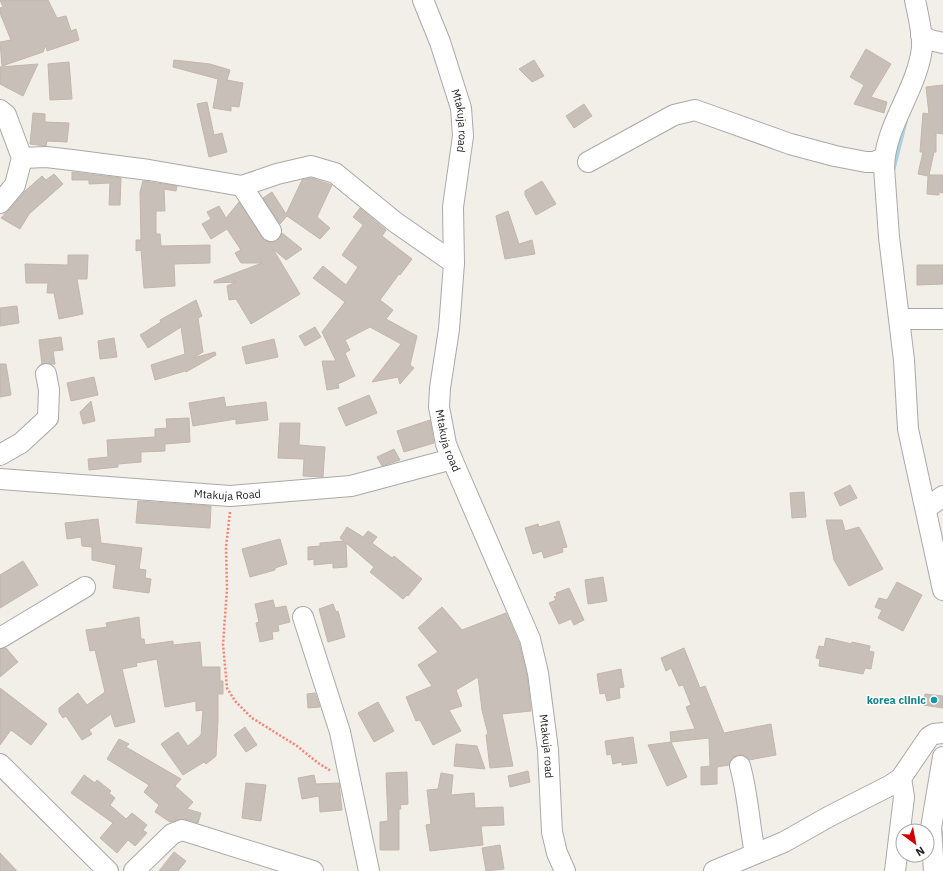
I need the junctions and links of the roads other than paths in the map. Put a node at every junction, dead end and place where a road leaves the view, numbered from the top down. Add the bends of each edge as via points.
1 (423, 0) edge
2 (915, 0) edge
3 (921, 35) junction
4 (943, 43) edge
5 (0, 110) edge
6 (22, 158) junction
7 (884, 158) junction
8 (588, 162) dead end
9 (242, 186) junction
10 (0, 203) edge
11 (271, 231) dead end
12 (454, 263) junction
13 (900, 319) junction
14 (943, 319) edge
15 (46, 374) dead end
16 (0, 455) edge
17 (452, 459) junction
18 (0, 479) edge
19 (943, 496) edge
20 (925, 506) junction
21 (85, 586) dead end
22 (943, 590) edge
23 (302, 617) dead end
24 (0, 638) edge
25 (943, 733) edge
26 (943, 757) edge
27 (0, 764) edge
28 (740, 766) dead end
29 (901, 778) junction
30 (755, 853) junction
31 (108, 871) edge
32 (134, 871) edge
33 (313, 871) edge
34 (369, 871) edge
35 (565, 871) edge
36 (714, 871) edge
37 (895, 871) edge
38 (934, 871) edge

1 - 12 street, Mtakuja road via 440,42 461,108 464,136 454,207
2 - 3 street
3 - 4 street
3 - 7 street via 922,46 918,64 892,129
5 - 6 street via 6,115
6 - 9 street via 46,157 80,161
6 - 10 street via 15,185
7 - 8 street via 866,162 835,156 790,144 695,110 674,115
7 - 13 street via 889,237
9 - 11 street
9 - 12 street via 311,166 335,173 395,222
12 - 17 street, Mtakuja road via 439,407 446,444
13 - 14 street
13 - 20 street via 908,430
15 - 16 street via 49,390 48,418 21,442
17 - 18 street, Mtakuja Road via 351,486 230,496
17 - 35 street, Mtakuja road via 530,639 538,673 547,742 552,832
19 - 20 street via 931,505
20 - 22 street
21 - 24 street
23 - 34 street via 340,732
25 - 29 street via 929,737
26 - 38 street via 931,828
27 - 31 street
28 - 30 street via 747,789 748,821
29 - 30 street via 784,842
29 - 37 street via 904,798
30 - 36 street
32 - 33 street via 172,834 182,830

